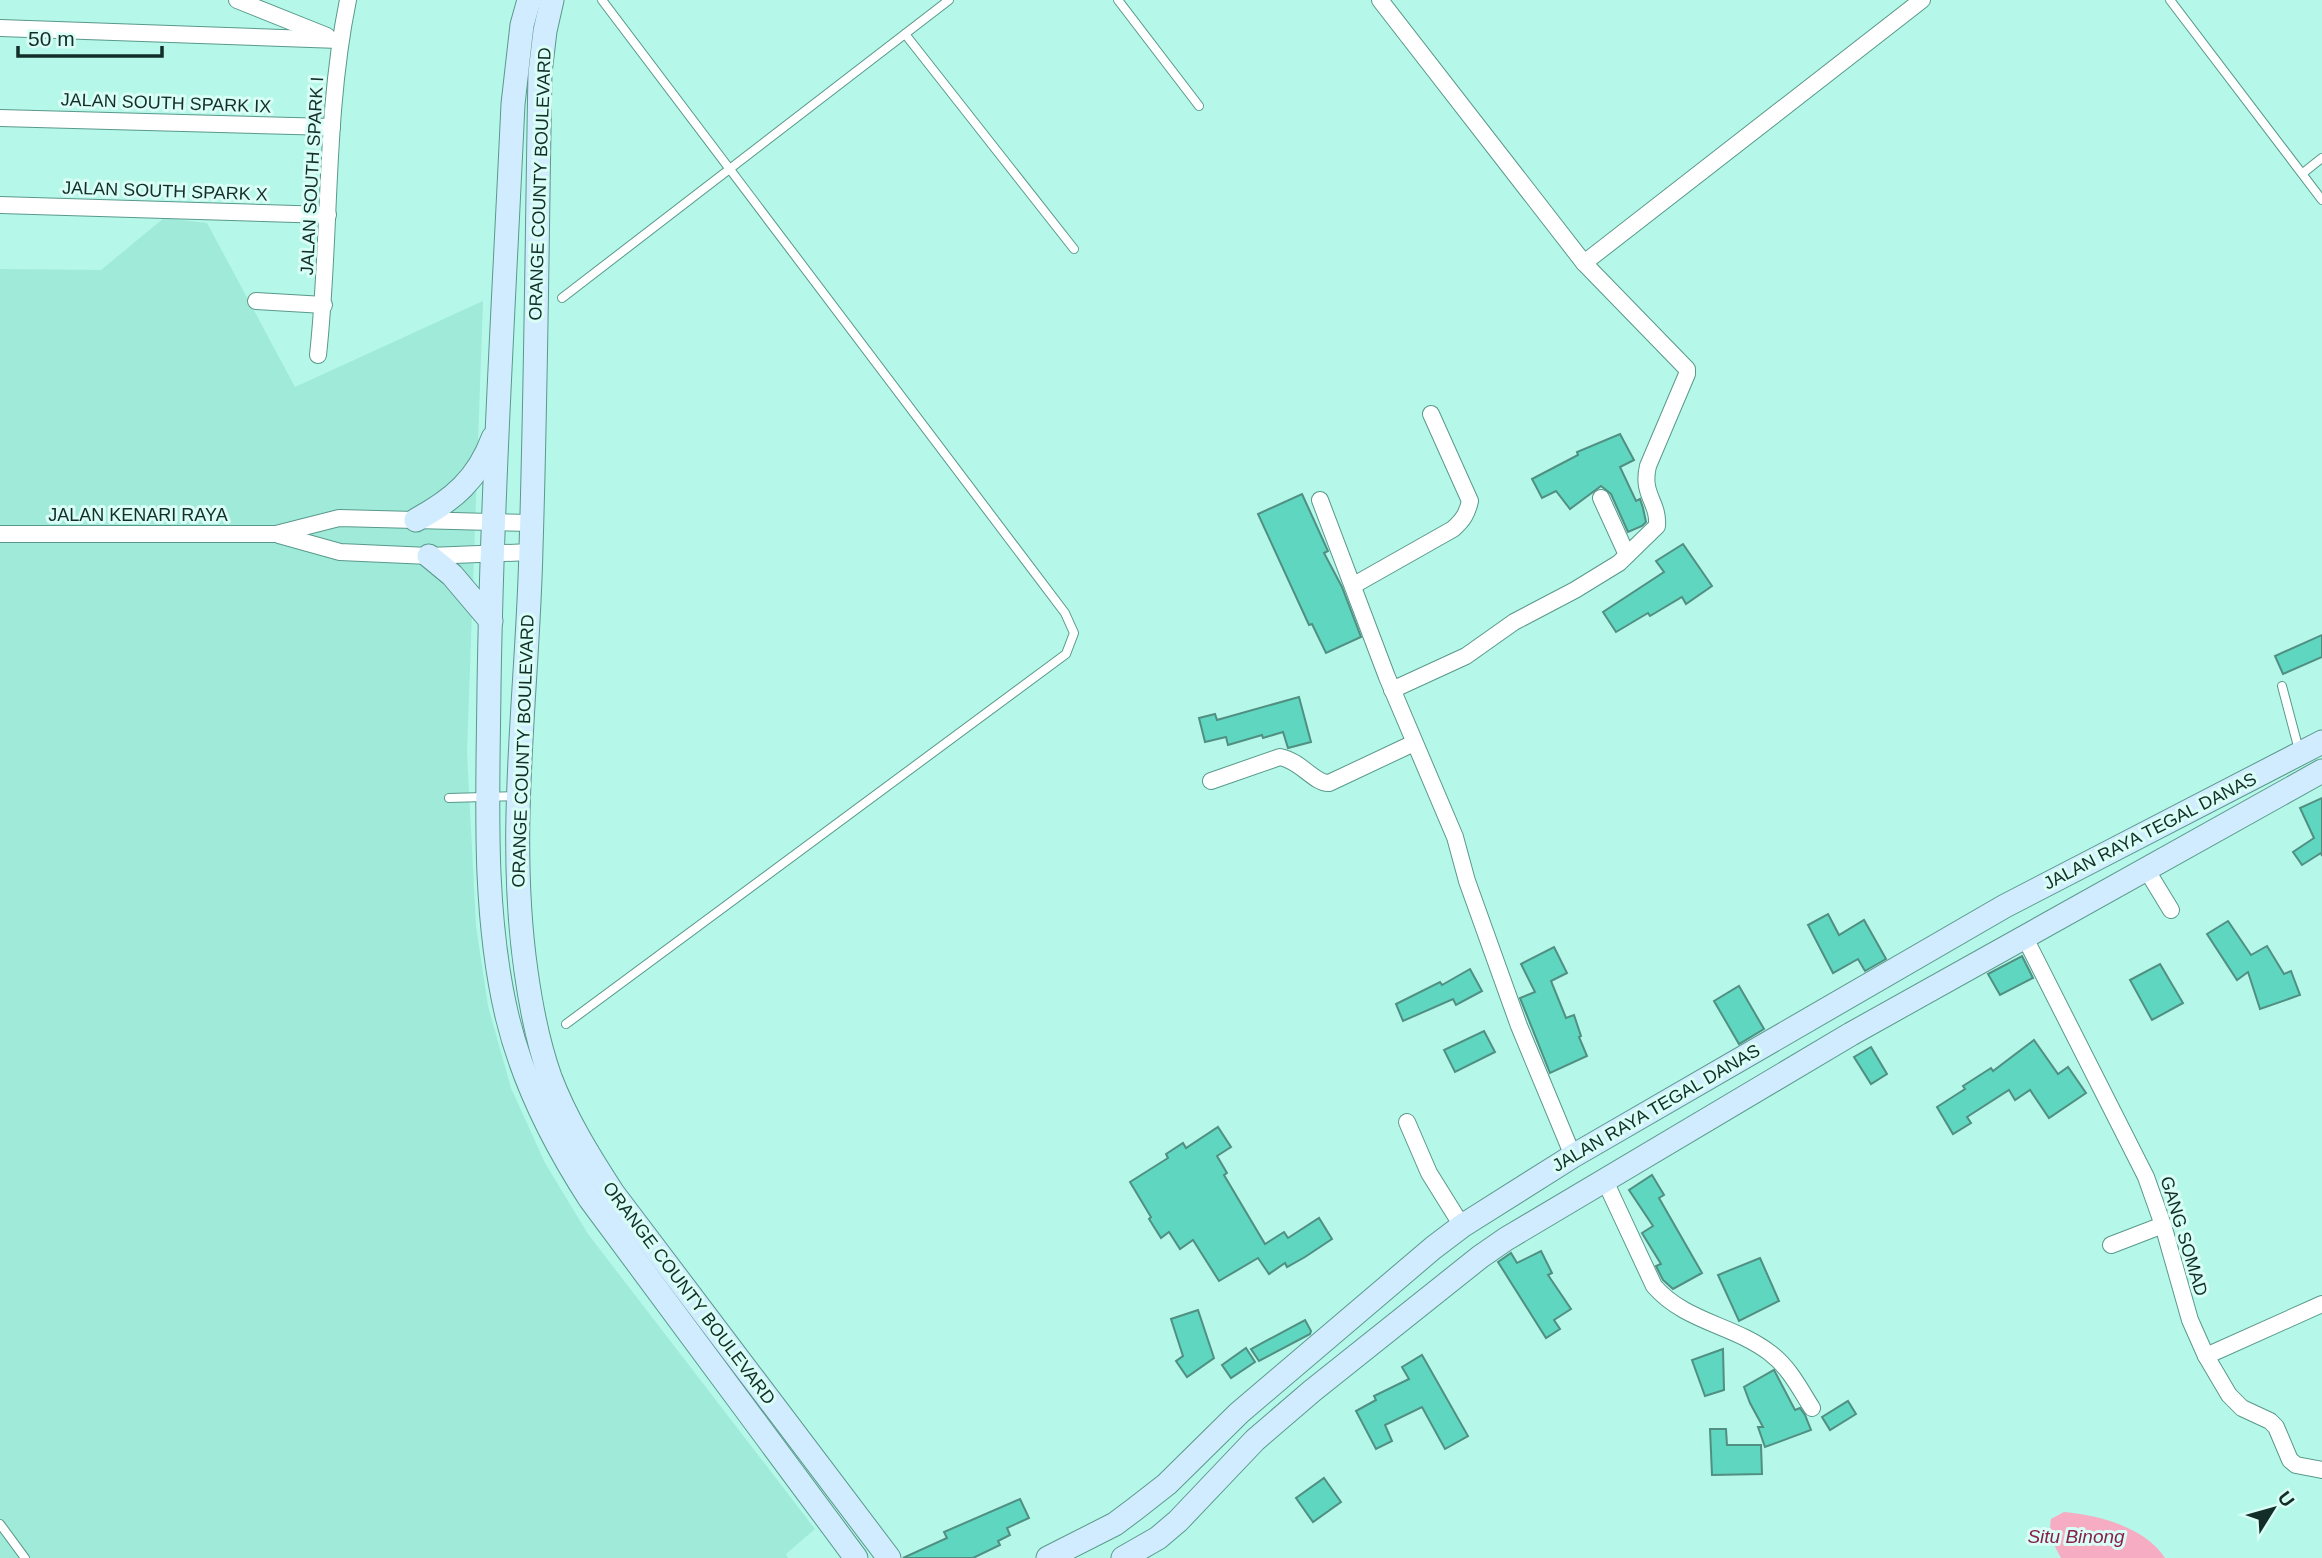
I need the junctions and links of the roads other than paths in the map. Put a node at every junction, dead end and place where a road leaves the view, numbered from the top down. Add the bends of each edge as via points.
1 (237, 0) edge
2 (348, 0) edge
3 (529, 0) edge
4 (552, 0) edge
5 (602, 0) edge
6 (949, 0) edge
7 (1118, 0) edge
8 (1380, 0) edge
9 (1922, 0) edge
10 (2170, 0) edge
11 (0, 28) edge
12 (905, 34) junction
13 (339, 40) junction
14 (1199, 106) dead end
15 (0, 118) edge
16 (332, 127) junction
17 (2322, 158) edge
18 (730, 169) junction
19 (2303, 173) junction
20 (2322, 200) edge
21 (0, 205) edge
22 (328, 215) junction
23 (1074, 248) dead end
24 (1584, 263) junction
25 (562, 298) dead end
26 (256, 301) dead end
27 (324, 305) junction
28 (318, 355) dead end
29 (1431, 414) dead end
30 (499, 423) junction
31 (1601, 498) dead end
32 (1321, 500) dead end
33 (416, 520) junction
34 (493, 522) junction
35 (532, 523) junction
36 (0, 534) edge
37 (276, 534) junction
38 (493, 552) junction
39 (531, 552) junction
40 (1627, 555) junction
41 (429, 556) junction
42 (1354, 585) junction
43 (491, 621) junction
44 (2282, 686) dead end
45 (1392, 690) junction
46 (2322, 742) edge
47 (1414, 743) junction
48 (2300, 753) junction
49 (2322, 771) edge
50 (1211, 781) dead end
51 (518, 796) junction
52 (488, 797) junction
53 (449, 798) dead end
54 (2146, 869) junction
55 (2171, 911) dead end
56 (2024, 936) junction
57 (1835, 1005) junction
58 (566, 1024) dead end
59 (1851, 1034) junction
60 (1407, 1122) dead end
61 (1573, 1156) junction
62 (1605, 1181) junction
63 (1512, 1194) junction
64 (1530, 1224) junction
65 (2163, 1225) junction
66 (1462, 1226) junction
67 (2111, 1245) dead end
68 (2322, 1304) edge
69 (2206, 1356) junction
70 (1812, 1408) dead end
71 (2322, 1469) edge
72 (0, 1524) edge
73 (25, 1558) edge
74 (856, 1558) edge
75 (889, 1558) edge
76 (1048, 1558) edge
77 (1123, 1558) edge

1 - 13 street
2 - 13 street, JALAN SOUTH SPARK I
3 - 30 main road, ORANGE COUNTY BOULEVARD via 514,92
4 - 35 main road, ORANGE COUNTY BOULEVARD via 540,72
5 - 18 lane
6 - 12 lane
7 - 14 lane
8 - 24 street
9 - 24 street
10 - 19 lane
11 - 13 street
12 - 18 lane
12 - 23 lane
13 - 16 street, JALAN SOUTH SPARK I
15 - 16 street, JALAN SOUTH SPARK IX
16 - 22 street, JALAN SOUTH SPARK I
17 - 19 lane
18 - 25 lane
18 - 58 lane via 1065,613 1074,633 1066,654
19 - 20 lane
21 - 22 street, JALAN SOUTH SPARK X
22 - 27 street, JALAN SOUTH SPARK I
24 - 40 street via 1687,369 1645,480 1657,526
26 - 27 street
27 - 28 street, JALAN SOUTH SPARK I
29 - 42 street via 1469,501 1467,513 1453,528
30 - 33 main road via 488,454 469,482 445,504
30 - 34 main road, ORANGE COUNTY BOULEVARD
31 - 40 street
32 - 42 street
33 - 34 street, JALAN KENARI RAYA
33 - 37 street, JALAN KENARI RAYA via 339,518
34 - 35 street, JALAN KENARI RAYA
34 - 38 main road, ORANGE COUNTY BOULEVARD
35 - 39 main road, ORANGE COUNTY BOULEVARD
36 - 37 street, JALAN KENARI RAYA
37 - 41 street, JALAN KENARI RAYA via 340,552
38 - 39 street, JALAN KENARI RAYA
38 - 41 street, JALAN KENARI RAYA
38 - 43 main road, ORANGE COUNTY BOULEVARD
39 - 51 main road, ORANGE COUNTY BOULEVARD
40 - 45 street via 1465,656
41 - 43 main road
42 - 45 street
43 - 52 main road, ORANGE COUNTY BOULEVARD
44 - 48 lane
45 - 47 street
46 - 48 main road, JALAN RAYA TEGAL DANAS
47 - 50 street via 1329,783 1280,757
47 - 61 street via 1450,824 1519,1026
48 - 57 main road, JALAN RAYA TEGAL DANAS via 2005,906
49 - 54 main road, JALAN RAYA TEGAL DANAS
51 - 52 lane
51 - 75 main road, ORANGE COUNTY BOULEVARD via 519,920 531,1010 550,1076 575,1133 613,1193
52 - 53 lane
52 - 74 main road, ORANGE COUNTY BOULEVARD via 498,966 510,1027 535,1102 590,1199
54 - 55 street
54 - 56 main road, JALAN RAYA TEGAL DANAS
56 - 59 main road, JALAN RAYA TEGAL DANAS
56 - 65 street, GANG SOMAD via 2147,1177
57 - 59 main road
57 - 61 main road, JALAN RAYA TEGAL DANAS
59 - 62 main road, JALAN RAYA TEGAL DANAS
60 - 66 street via 1429,1173
61 - 63 main road, JALAN RAYA TEGAL DANAS
62 - 64 main road, JALAN RAYA TEGAL DANAS
62 - 70 street via 1654,1286 1665,1299 1771,1354
63 - 64 main road
63 - 66 main road, JALAN RAYA TEGAL DANAS
64 - 77 main road, JALAN RAYA TEGAL DANAS via 1480,1257 1312,1391 1255,1440 1178,1521
65 - 67 street
65 - 69 street, GANG SOMAD via 2190,1321
66 - 76 main road, JALAN RAYA TEGAL DANAS via 1305,1355 1167,1484 1115,1524
68 - 69 street
69 - 71 street, GANG SOMAD via 2229,1395 2276,1427 2290,1461
72 - 73 lane

